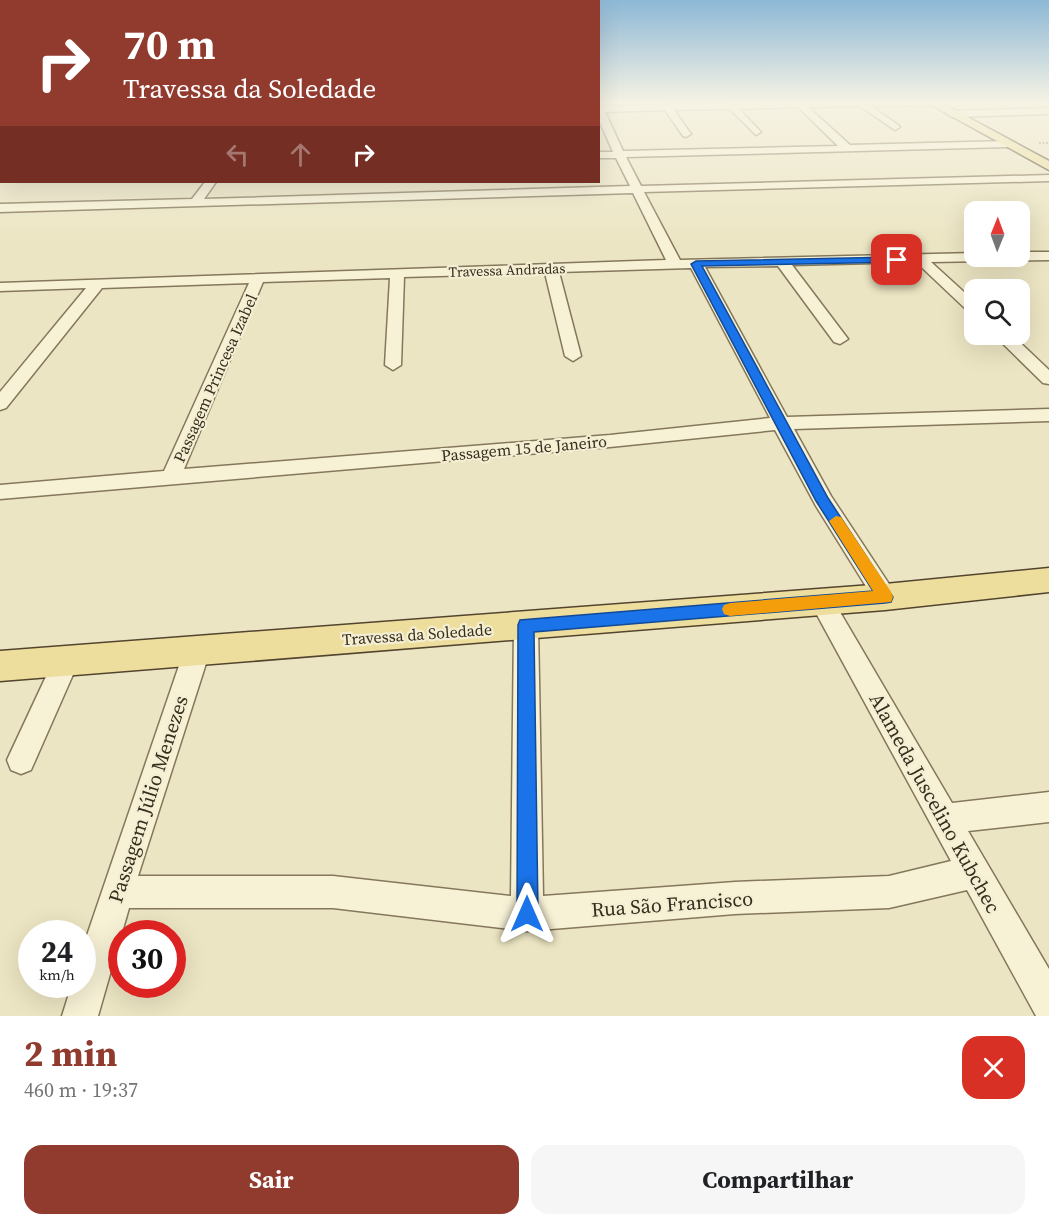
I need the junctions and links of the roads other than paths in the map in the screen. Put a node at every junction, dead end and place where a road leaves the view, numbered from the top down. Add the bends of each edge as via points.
1 (617, 149) edge
2 (793, 149) edge
3 (1018, 149) edge
4 (619, 154) junction
5 (600, 155) edge
6 (1049, 166) edge
7 (1049, 178) edge
8 (209, 183) edge
9 (464, 188) edge
10 (637, 188) junction
11 (195, 203) junction
12 (0, 208) edge
13 (1030, 256) edge
14 (1049, 256) edge
15 (964, 258) edge
16 (920, 259) junction
17 (782, 262) junction
18 (675, 264) junction
19 (696, 264) junction
20 (551, 268) junction
21 (397, 274) junction
22 (258, 278) junction
23 (98, 283) junction
24 (0, 287) edge
25 (964, 300) edge
26 (840, 339) dead end
27 (1012, 345) edge
28 (573, 356) dead end
29 (393, 365) dead end
30 (1049, 380) edge
31 (0, 404) edge
32 (1049, 416) edge
33 (782, 423) junction
34 (171, 477) junction
35 (0, 492) edge
36 (1049, 580) edge
37 (885, 597) junction
38 (822, 602) junction
39 (526, 625) junction
40 (196, 651) junction
41 (66, 661) junction
42 (0, 666) edge
43 (21, 760) dead end
44 (1049, 807) edge
45 (945, 819) junction
46 (974, 872) junction
47 (117, 891) junction
48 (527, 914) junction
49 (1049, 1004) edge
50 (80, 1016) edge

1 - 4 street
2 - 4 street
3 - 6 main road
4 - 5 street
4 - 10 street
7 - 10 street
8 - 11 street
9 - 10 street
9 - 11 street
10 - 18 street
11 - 12 street
13 - 14 street
15 - 16 street, Travessa Andradas
16 - 17 street, Travessa Andradas
16 - 25 street
17 - 19 street, Travessa Andradas
17 - 26 street
18 - 19 street, Travessa Andradas
18 - 20 street, Travessa Andradas
19 - 33 street
20 - 21 street, Travessa Andradas
20 - 28 street
21 - 22 street, Travessa Andradas
21 - 29 street
22 - 23 street, Travessa Andradas
22 - 34 street, Passagem Princesa Izabel
23 - 24 street, Travessa Andradas
23 - 31 street
27 - 30 street
32 - 33 street, Passagem 15 de Janeiro
33 - 34 street, Passagem 15 de Janeiro
33 - 37 street via 823,501
34 - 35 street, Passagem 15 de Janeiro
36 - 37 main road, Travessa da Soledade
37 - 38 main road, Travessa da Soledade
38 - 39 main road, Travessa da Soledade
38 - 45 street, Alameda Juscelino Kubchec
39 - 40 main road, Travessa da Soledade
39 - 48 street
40 - 41 main road, Travessa da Soledade
40 - 47 street, Passagem Júlio Menezes
41 - 42 main road, Travessa da Soledade
41 - 43 street
44 - 45 street
45 - 46 street, Alameda Juscelino Kubchec
46 - 48 street, Rua São Francisco via 890,892 735,898
46 - 49 street, Alameda Juscelino Kubchec
47 - 48 street, Rua São Francisco via 333,892
47 - 50 street, Passagem Júlio Menezes

